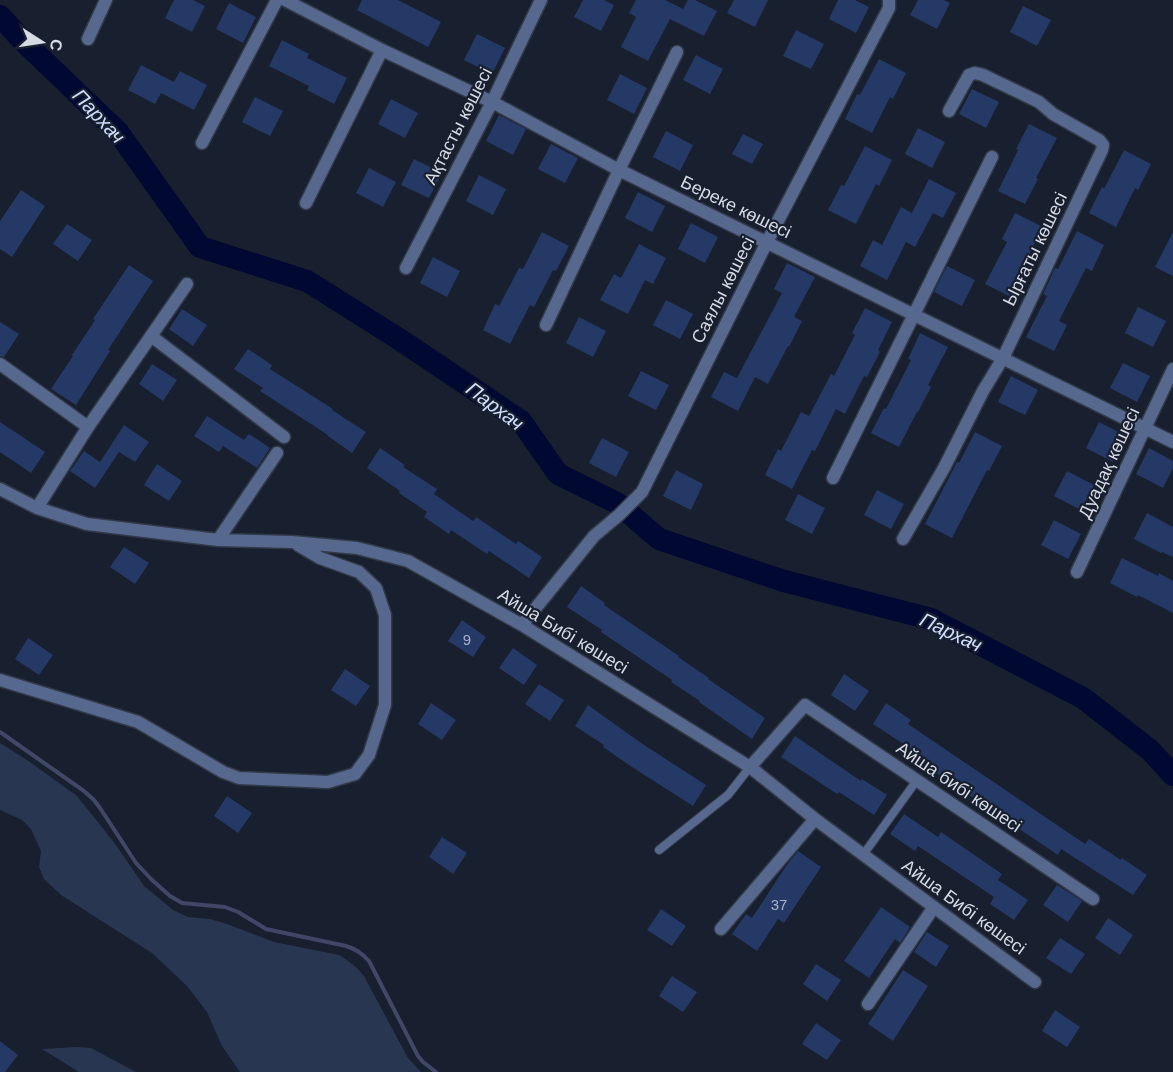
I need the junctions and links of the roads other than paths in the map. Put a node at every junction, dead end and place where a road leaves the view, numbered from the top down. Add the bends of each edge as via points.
1 (106, 0) edge
2 (277, 0) edge
3 (285, 0) edge
4 (541, 0) edge
5 (889, 4) edge
6 (88, 39) dead end
7 (382, 50) junction
8 (677, 52) dead end
9 (492, 102) junction
10 (949, 111) dead end
11 (202, 143) dead end
12 (992, 157) dead end
13 (619, 170) junction
14 (306, 203) dead end
15 (767, 242) junction
16 (406, 268) dead end
17 (187, 284) dead end
18 (914, 315) junction
19 (546, 325) dead end
20 (151, 336) junction
21 (1003, 358) junction
22 (0, 364) edge
23 (1173, 369) edge
24 (88, 427) junction
25 (1145, 428) junction
26 (284, 436) dead end
27 (1173, 442) edge
28 (276, 453) dead end
29 (833, 478) dead end
30 (0, 489) edge
31 (37, 508) junction
32 (903, 538) dead end
33 (218, 540) junction
34 (292, 542) junction
35 (1077, 572) dead end
36 (522, 625) junction
37 (0, 680) edge
38 (750, 767) junction
39 (917, 780) junction
40 (815, 819) junction
41 (659, 850) dead end
42 (862, 855) junction
43 (1094, 899) dead end
44 (934, 907) junction
45 (721, 929) dead end
46 (1035, 982) dead end
47 (868, 1004) dead end

1 - 6 street
2 - 11 street
3 - 7 street, Береке көшесі
4 - 9 street, Ақтасты көшесі
5 - 15 street, Саялы көшесі
7 - 9 street, Береке көшесі
7 - 14 street
8 - 13 street
9 - 13 street, Береке көшесі
9 - 16 street, Ақтасты көшесі
10 - 21 street, Ырғаты көшесі via 969,75 975,73 1039,102 1103,145
12 - 18 street
13 - 15 street, Береке көшесі
13 - 19 street
15 - 18 street, Береке көшесі
15 - 36 street, Саялы көшесі via 642,492 594,536
17 - 20 street
18 - 21 street, Береке көшесі
18 - 29 street
20 - 24 street
20 - 26 street
21 - 25 street, Береке көшесі
21 - 32 street, Ырғаты көшесі
22 - 24 street
23 - 25 street, Дуадақ көшесі
24 - 31 street
25 - 27 street, Береке көшесі
25 - 35 street, Дуадақ көшесі
28 - 33 street
30 - 31 street, Айша Бибі көшесі
31 - 33 street, Айша Бибі көшесі via 87,524
33 - 34 street, Айша Бибі көшесі
34 - 36 street, Айша Бибі көшесі via 357,548 408,561
34 - 37 street via 358,572 376,588 385,615 385,705 369,755 355,774 328,782 239,778 138,722
36 - 38 street, Айша Бибі көшесі
38 - 39 street, Айша бибі көшесі via 805,705
38 - 40 street, Айша Бибі көшесі
38 - 41 lane via 728,795
39 - 42 lane
39 - 43 street, Айша бибі көшесі
40 - 42 street, Айша Бибі көшесі
40 - 45 street
42 - 44 street, Айша Бибі көшесі
44 - 46 street, Айша Бибі көшесі
44 - 47 street

